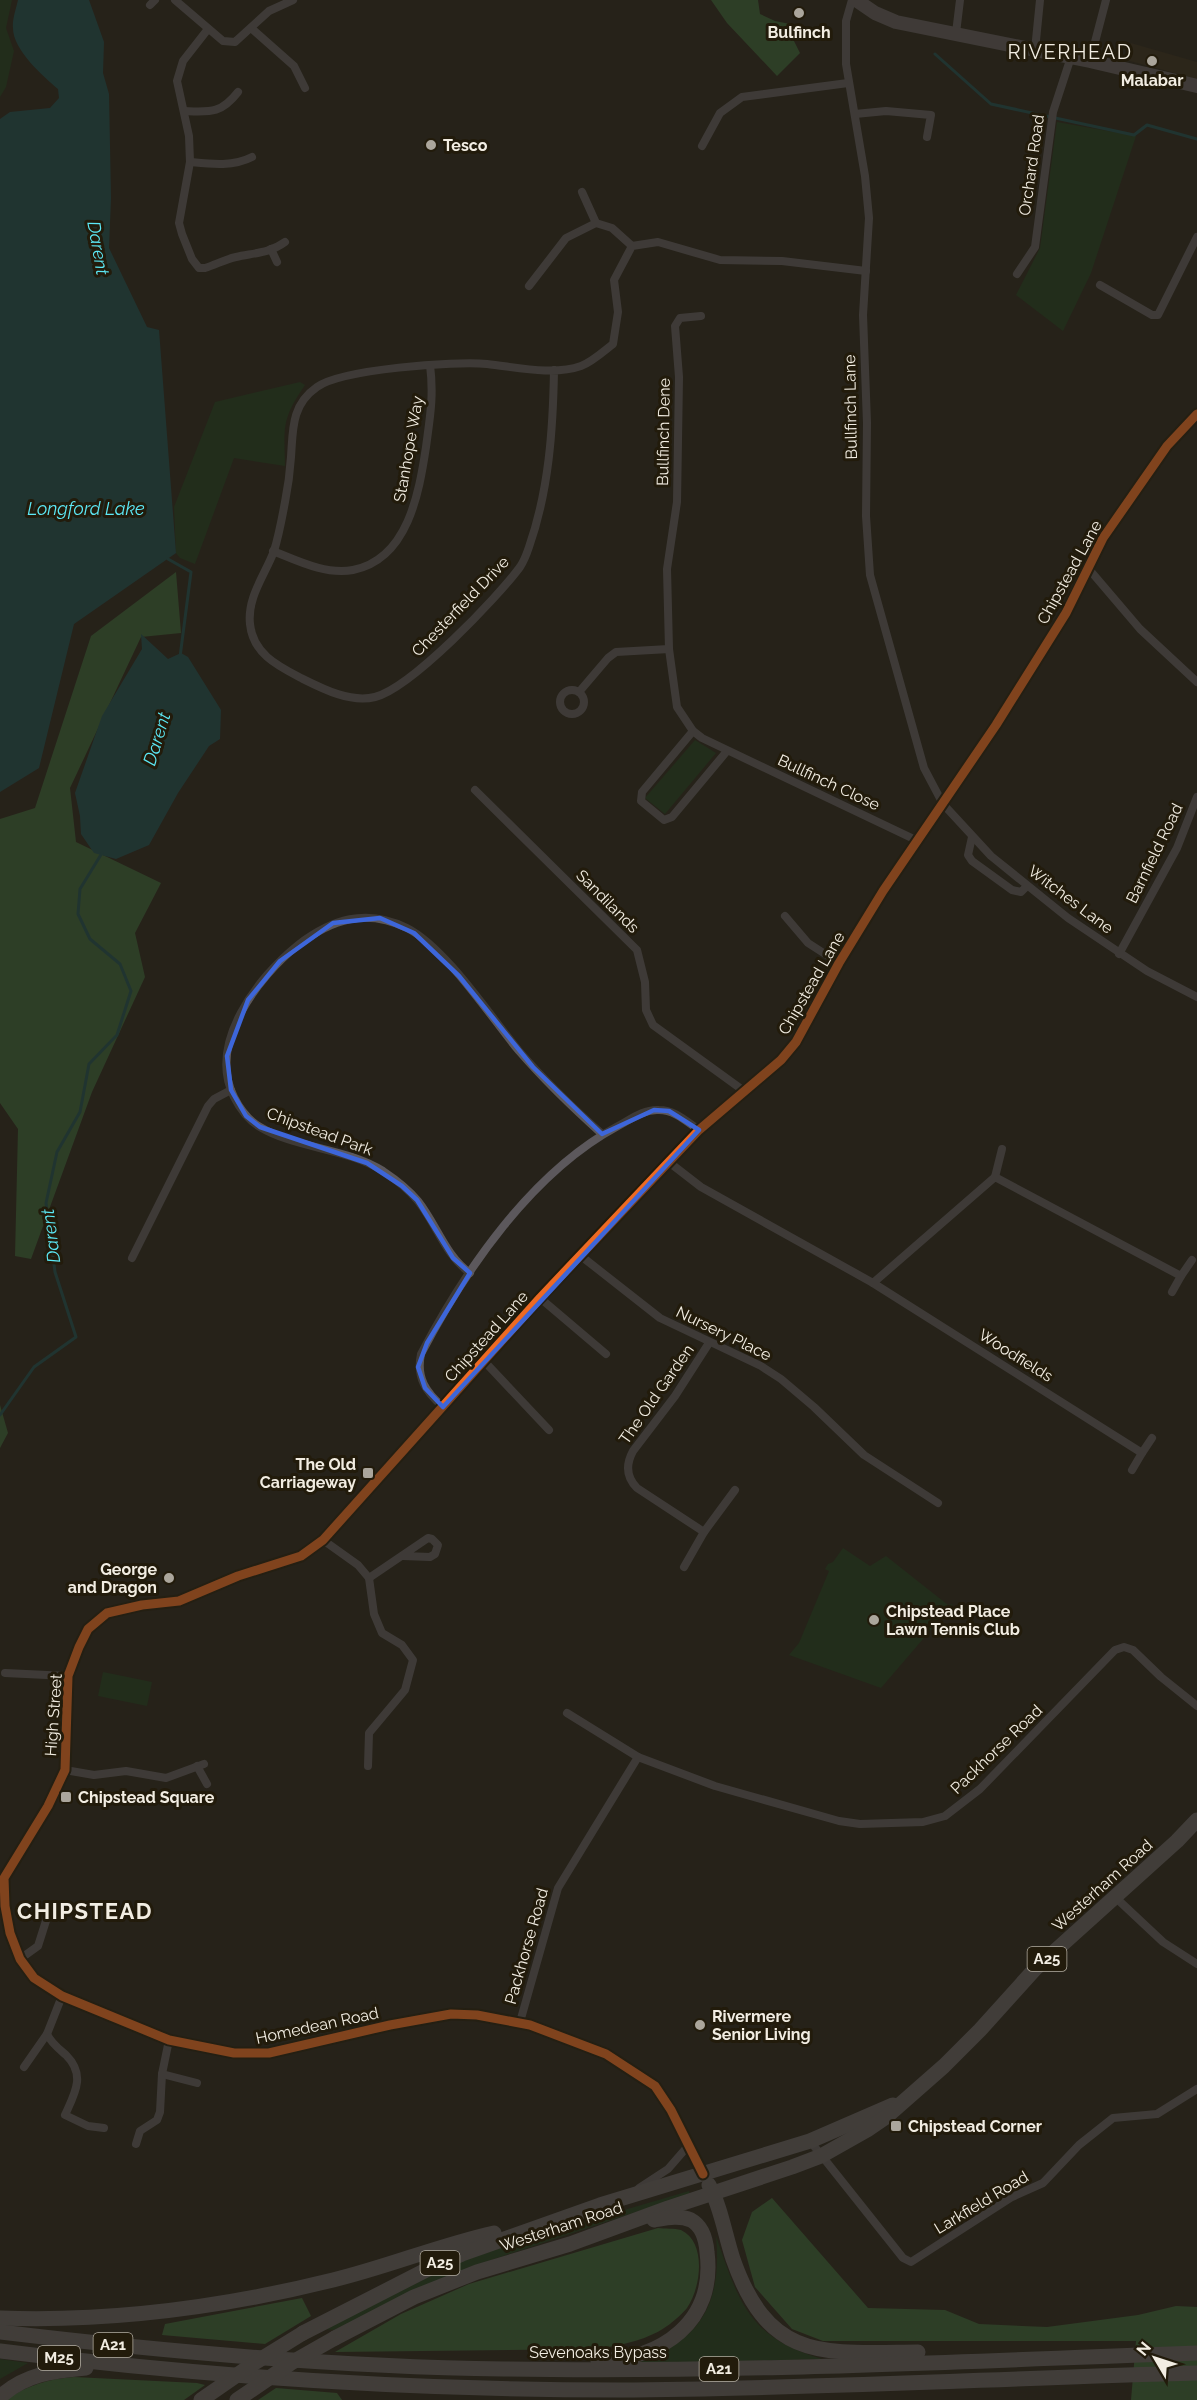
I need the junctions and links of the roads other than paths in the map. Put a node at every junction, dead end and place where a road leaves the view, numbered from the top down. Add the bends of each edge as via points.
1 (175, 0) edge
2 (293, 0) edge
3 (854, 0) edge
4 (960, 0) edge
5 (1040, 0) edge
6 (1106, 0) edge
7 (251, 28) junction
8 (208, 29) junction
9 (956, 33) junction
10 (1035, 50) junction
11 (1071, 57) junction
12 (1090, 61) junction
13 (848, 83) junction
14 (1197, 86) edge
15 (304, 88) dead end
16 (238, 92) dead end
17 (184, 111) junction
18 (855, 114) junction
19 (927, 137) dead end
20 (702, 146) dead end
21 (252, 157) dead end
22 (190, 162) junction
23 (582, 192) dead end
24 (596, 223) junction
25 (1197, 237) edge
26 (285, 242) dead end
27 (632, 246) junction
28 (271, 249) junction
29 (277, 262) dead end
30 (866, 271) junction
31 (1017, 274) dead end
32 (1100, 285) dead end
33 (529, 286) dead end
34 (701, 316) dead end
35 (430, 365) junction
36 (554, 370) junction
37 (1197, 414) edge
38 (273, 551) junction
39 (1088, 568) junction
40 (667, 569) joint
41 (669, 649) junction
42 (1197, 682) edge
43 (579, 692) dead end
44 (693, 731) junction
45 (727, 751) junction
46 (475, 790) dead end
47 (1197, 797) edge
48 (943, 804) junction
49 (972, 837) junction
50 (918, 841) junction
51 (1027, 886) junction
52 (785, 916) dead end
53 (1119, 954) junction
54 (839, 963) junction
55 (1197, 997) edge
56 (231, 1090) junction
57 (744, 1091) junction
58 (699, 1130) junction
59 (602, 1134) junction
60 (1002, 1149) dead end
61 (670, 1163) junction
62 (995, 1177) junction
63 (581, 1257) junction
64 (132, 1258) dead end
65 (1192, 1260) dead end
66 (470, 1274) junction
67 (1181, 1276) junction
68 (873, 1283) junction
69 (1172, 1292) dead end
70 (540, 1298) junction
71 (709, 1343) junction
72 (606, 1354) dead end
73 (484, 1361) junction
74 (443, 1407) junction
75 (549, 1430) dead end
76 (1152, 1438) dead end
77 (1142, 1453) junction
78 (1132, 1470) dead end
79 (735, 1490) dead end
80 (938, 1503) dead end
81 (339, 1523) joint
82 (704, 1532) junction
83 (323, 1540) junction
84 (403, 1556) dead end
85 (684, 1567) dead end
86 (369, 1578) junction
87 (5, 1673) dead end
88 (68, 1676) junction
89 (1197, 1706) edge
90 (567, 1713) dead end
91 (638, 1756) junction
92 (368, 1766) dead end
93 (65, 1770) junction
94 (207, 1784) dead end
95 (1197, 1820) edge
96 (1, 1889) edge
97 (1115, 1897) junction
98 (51, 1905) dead end
99 (20, 1959) junction
100 (1197, 1964) edge
101 (62, 1996) junction
102 (520, 2022) junction
103 (47, 2034) junction
104 (169, 2040) junction
105 (24, 2067) dead end
106 (162, 2073) junction
107 (197, 2083) dead end
108 (1197, 2089) edge
109 (902, 2102) junction
110 (104, 2128) dead end
111 (810, 2141) junction
112 (136, 2144) dead end
113 (688, 2146) junction
114 (821, 2156) junction
115 (704, 2174) junction
116 (713, 2193) junction
117 (625, 2197) junction
118 (625, 2224) junction
119 (538, 2226) junction
120 (0, 2318) edge
121 (0, 2332) edge
122 (0, 2351) edge
123 (1197, 2353) edge
124 (980, 2360) junction
125 (119, 2365) junction
126 (457, 2368) junction
127 (1197, 2373) edge
128 (667, 2389) junction
129 (0, 2397) edge
130 (201, 2400) edge
131 (237, 2400) edge
132 (557, 2400) edge

1 - 8 street
2 - 7 street via 269,11
3 - 9 main road via 897,22
3 - 13 street, Bullfinch Lane via 846,21
4 - 9 street
5 - 10 street
6 - 12 street
7 - 8 street via 235,42 223,41
7 - 15 street via 298,63
8 - 17 street via 181,67 177,81
9 - 10 main road
10 - 11 main road
11 - 12 main road
11 - 31 street, Orchard Road via 1053,112 1035,247
12 - 14 main road
13 - 18 street, Bullfinch Lane
13 - 20 street via 742,98 720,114
16 - 17 street via 227,106 213,111
17 - 22 street
18 - 19 street via 886,111 931,115
18 - 30 street, Bullfinch Lane via 869,218
21 - 22 street via 242,163
22 - 28 street via 179,223 195,264 205,268
23 - 24 street
24 - 27 street via 612,228
24 - 33 street via 566,238
25 - 32 street via 1158,315
26 - 28 street
27 - 30 street via 658,242 720,260 783,261
27 - 36 street, Chesterfield Drive via 614,280 618,312 614,344 582,366
28 - 29 street
30 - 48 street, Bullfinch Lane via 863,315 870,575 924,768
34 - 40 street, Bullfinch Dene via 680,318 675,326 679,377 677,502
35 - 36 street, Chesterfield Drive via 484,364
35 - 38 street, Chesterfield Drive via 340,377 315,388 305,398 294,418 290,473
35 - 38 street, Stanhope Way via 433,392 422,475 412,511 391,548 368,565 341,571 303,563
36 - 38 street, Chesterfield Drive via 548,471 522,565 450,642 394,687 378,697 346,697 282,668 264,655 250,627 250,612
37 - 39 street, Chipstead Lane via 1167,446 1101,541
39 - 42 street via 1140,629
39 - 48 street, Chipstead Lane via 1066,613
40 - 41 street, Bullfinch Close
41 - 43 street via 616,652
41 - 44 street, Bullfinch Close via 677,707
44 - 45 street, Bullfinch Close
44 - 45 street via 642,792 641,801 664,820 672,817
45 - 50 street, Bullfinch Close
46 - 57 street, Sandilands via 637,950 645,982 646,1010 653,1024
47 - 53 street, Barnfield Road via 1177,848
48 - 49 street, Witches Lane
48 - 50 street, Chipstead Lane
49 - 51 street, Witches Lane
49 - 51 street via 968,855 972,861 1012,890 1021,891
50 - 54 street, Chipstead Lane
51 - 53 street, Witches Lane
52 - 54 street via 808,943
53 - 55 street, Witches Lane
54 - 57 street, Chipstead Lane via 796,1042
56 - 59 street, Chipstead Park via 227,1056 230,1040 262,980 298,946 333,923 380,918 407,928 435,949 533,1067
56 - 64 street via 208,1106
56 - 66 street, Chipstead Park via 246,1116 260,1127 383,1171 425,1211 453,1257
57 - 58 street, Chipstead Lane
58 - 59 street via 669,1111 646,1110
58 - 61 street, Chipstead Lane
59 - 66 street via 504,1223
60 - 62 street
61 - 63 street, Chipstead Lane
61 - 68 street, Woodfields via 701,1187
62 - 67 street
62 - 68 street
63 - 70 street, Chipstead Lane
63 - 71 street, Nursery Place via 660,1318
65 - 67 street
66 - 74 street via 427,1343 418,1367 425,1388
67 - 69 street
68 - 77 street, Woodfields
70 - 72 street
70 - 73 street, Chipstead Lane
71 - 80 street, Nursery Place via 761,1366 780,1379 864,1455
71 - 82 street, The Old Garden via 628,1460 637,1488
73 - 74 street, Chipstead Lane
73 - 75 street
74 - 81 street, Chipstead Lane
76 - 77 street
77 - 78 street
79 - 82 street
81 - 83 street, High Street
82 - 85 street
83 - 86 street via 358,1565
83 - 88 street, High Street via 301,1556 238,1576 179,1601 107,1613 88,1629
84 - 86 street
86 - 92 street via 381,1633 402,1645 412,1660 405,1690 369,1733
87 - 88 street
88 - 93 street, High Street
89 - 91 street, Packhorse Road via 1133,1650 1115,1650 980,1789 945,1816 923,1822 839,1821 715,1786
90 - 91 street, Packhorse Road
91 - 102 street, Packhorse Road via 558,1888
93 - 94 street via 166,1778 200,1765
93 - 96 street, High Street via 48,1806 6,1872
95 - 97 highway, Westerham Road / A25
96 - 99 street, Homedean Road
97 - 100 street via 1163,1942
97 - 109 highway, Westerham Road / A25 via 1035,1969 966,2044
98 - 99 street via 38,1946
99 - 101 street, Homedean Road via 40,1983
101 - 103 street
101 - 104 street, Homedean Road
102 - 104 street, Homedean Road via 451,2014 269,2053 234,2053
102 - 113 street, Homedean Road via 606,2054 656,2086
103 - 105 street
103 - 110 street via 77,2071 76,2090 65,2115 88,2126
104 - 106 street
106 - 107 street
106 - 112 street via 160,2112 157,2120 140,2131
108 - 114 street, Larkfield Road via 1157,2114 1113,2118 1079,2145 1043,2183 1012,2197 911,2262 903,2258
109 - 111 highway, Westerham Road / A25
109 - 114 highway, Westerham Road / A25 via 867,2130
111 - 114 street, Larkfield Road
111 - 115 highway, Westerham Road / A25
113 - 115 street
113 - 117 street via 668,2169
114 - 116 highway, Westerham Road / A25
115 - 116 highway
115 - 117 highway, Westerham Road / A25
116 - 118 highway, Westerham Road / A25
116 - 124 highway via 750,2299 768,2324 786,2337 831,2351 926,2352
117 - 119 highway, Westerham Road / A25
118 - 126 highway via 683,2218 697,2225 704,2236 708,2268 704,2292 693,2318 674,2337 647,2352 619,2360
118 - 131 highway, Westerham Road / A25, bridge via 477,2272 414,2297 291,2363
119 - 120 highway via 490,2234 332,2280 225,2302 112,2315
119 - 130 highway, Westerham Road / A25, bridge via 436,2265 303,2333
121 - 126 highway, Sevenoaks Bypass / A21 via 225,2355
122 - 125 highway, M25
123 - 124 highway, Sevenoaks Bypass / A21
124 - 126 highway, Sevenoaks Bypass / A21 via 675,2370
125 - 128 highway, A21 via 367,2384
125 - 129 highway via 36,2375 12,2386
127 - 128 highway, A21
128 - 132 highway

